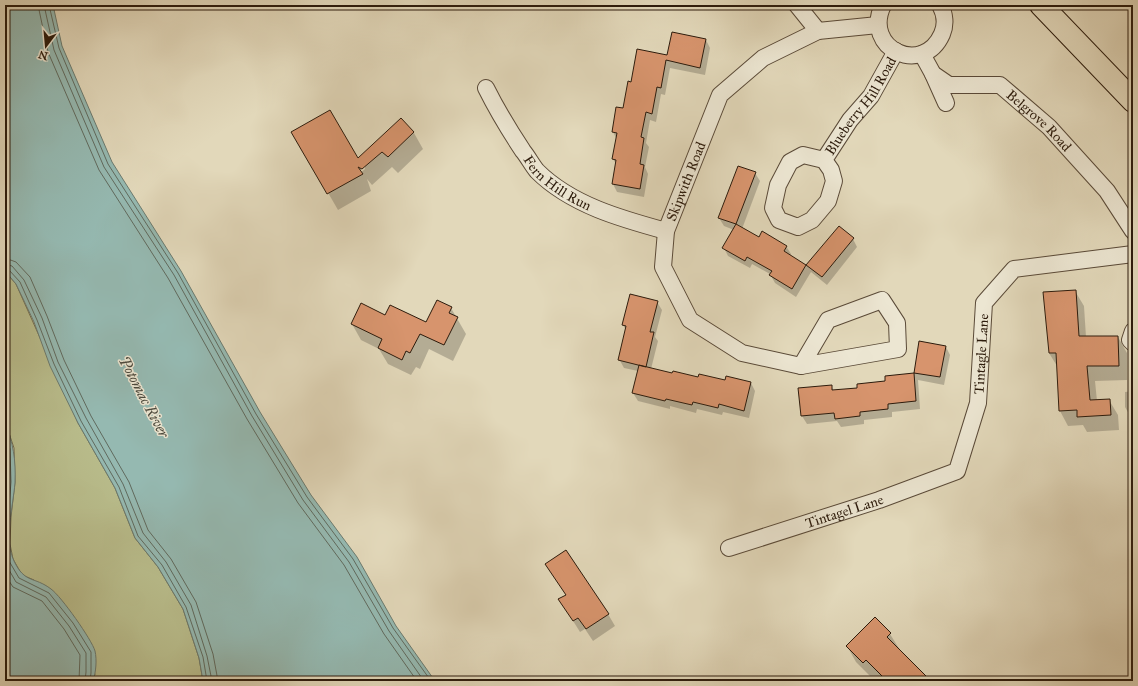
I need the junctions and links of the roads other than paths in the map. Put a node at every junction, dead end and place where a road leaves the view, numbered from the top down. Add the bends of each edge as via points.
1 (797, 5) edge
2 (883, 5) edge
3 (1041, 5) edge
4 (943, 7) edge
5 (878, 25) junction
6 (818, 31) junction
7 (896, 51) junction
8 (922, 54) junction
9 (933, 74) junction
10 (486, 88) dead end
11 (1133, 101) edge
12 (946, 103) dead end
13 (824, 160) junction
14 (666, 231) junction
15 (1133, 231) edge
16 (1133, 254) edge
17 (1133, 331) edge
18 (1133, 343) edge
19 (801, 366) junction
20 (957, 470) joint
21 (729, 548) dead end

1 - 6 street
2 - 5 street
3 - 11 main road
4 - 8 street via 945,20 941,36 932,49
5 - 6 street, Skipwith Road
5 - 7 street via 880,35 886,44
6 - 14 street, Skipwith Road via 763,58 720,95
7 - 8 street via 912,56
7 - 13 street, Blueberry Hill Road via 871,96 850,120
8 - 9 street, Belgrove Road
9 - 12 street
9 - 15 street, Belgrove Road via 949,85 1000,85 1049,127 1108,191
10 - 14 street, Fern Hill Run via 505,124 537,170 555,186 606,212
13 - 13 street, Blueberry Hill Road via 803,155 790,162 778,185 773,208 779,220 798,227 812,220 828,201 834,181
14 - 19 street, Skipwith Road via 663,267 690,320 742,353
16 - 20 street, Tintagle Lane via 1014,269 984,303 978,403
17 - 18 street via 1130,340
19 - 19 street, Skipwith Road via 898,349 897,323 882,300 828,320
20 - 21 street, Tintagel Lane via 879,500

